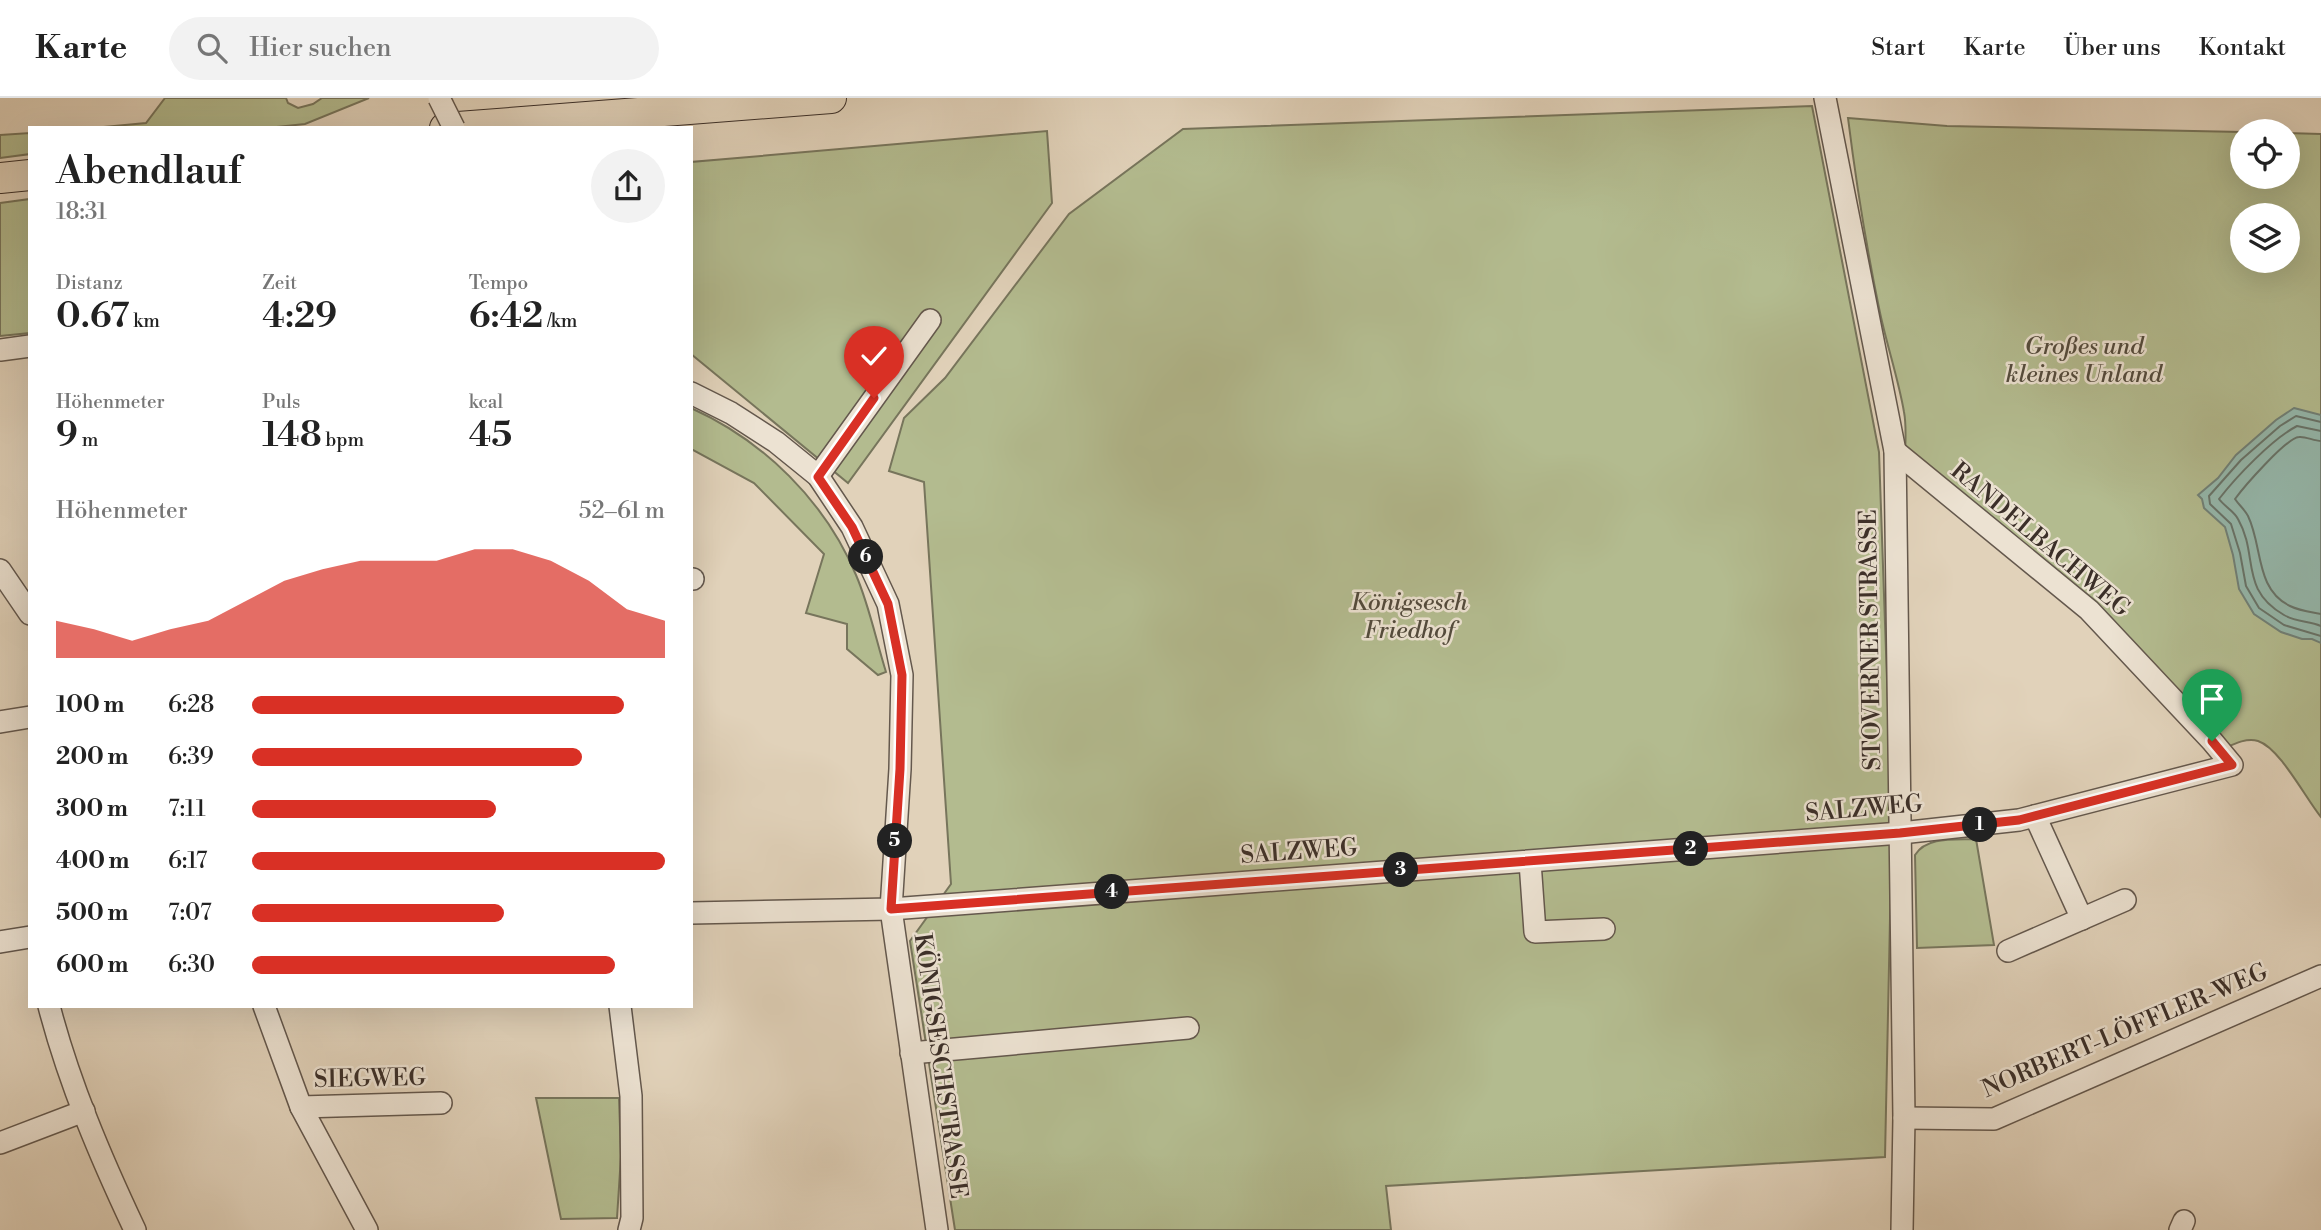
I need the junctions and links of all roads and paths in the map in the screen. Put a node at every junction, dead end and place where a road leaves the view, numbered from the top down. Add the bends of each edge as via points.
1 (439, 98) edge
2 (831, 98) edge
3 (1825, 98) edge
4 (453, 126) edge
5 (471, 126) edge
6 (28, 175) edge
7 (0, 178) edge
8 (930, 320) dead end
9 (28, 345) edge
10 (0, 350) edge
11 (693, 394) edge
12 (1895, 452) junction
13 (818, 477) junction
14 (0, 570) edge
15 (28, 611) edge
16 (28, 717) edge
17 (0, 722) edge
18 (2232, 765) joint
19 (2035, 816) junction
20 (1900, 833) junction
21 (1530, 862) junction
22 (2124, 900) dead end
23 (891, 909) junction
24 (693, 913) edge
25 (2082, 919) junction
26 (1604, 929) dead end
27 (28, 937) edge
28 (0, 942) edge
29 (2008, 951) dead end
30 (2321, 976) edge
31 (50, 1008) edge
32 (265, 1008) edge
33 (620, 1008) edge
34 (1188, 1028) dead end
35 (911, 1053) junction
36 (441, 1103) dead end
37 (300, 1107) junction
38 (84, 1111) junction
39 (1904, 1118) junction
40 (0, 1143) edge
41 (135, 1230) edge
42 (367, 1230) edge
43 (629, 1230) edge
44 (937, 1230) edge
45 (1902, 1230) edge

1 - 4 street, bridge
2 - 5 highway
3 - 12 street, STOVERNER STRASSE
6 - 7 highway
8 - 13 street
9 - 10 street
11 - 13 street, KÖNIGSESCHSTRASSE via 743,420
12 - 18 street, RANDELBACHWEG via 2089,610
12 - 20 street, STOVERNER STRASSE
13 - 23 street, KÖNIGSESCHSTRASSE via 852,527 888,604 902,675
14 - 15 street
16 - 17 street
18 - 19 street, SALZWEG
19 - 20 street, SALZWEG
19 - 25 street
20 - 21 street, SALZWEG
20 - 39 street, STOVERNER STRASSE
21 - 23 street, SALZWEG
21 - 26 street via 1535,932
22 - 25 street
23 - 24 street, SALZWEG
23 - 35 street, KÖNIGSESCHSTRASSE
25 - 29 street
27 - 28 street
30 - 39 street, NORBERT-LÖFFLER-WEG via 1994,1119
31 - 38 street
32 - 37 street
33 - 43 street via 631,1096
34 - 35 street
35 - 44 street, KÖNIGSESCHSTRASSE
36 - 37 street, SIEGWEG
37 - 42 street
38 - 40 street
38 - 41 street
39 - 45 street, STOVERNER STRASSE

